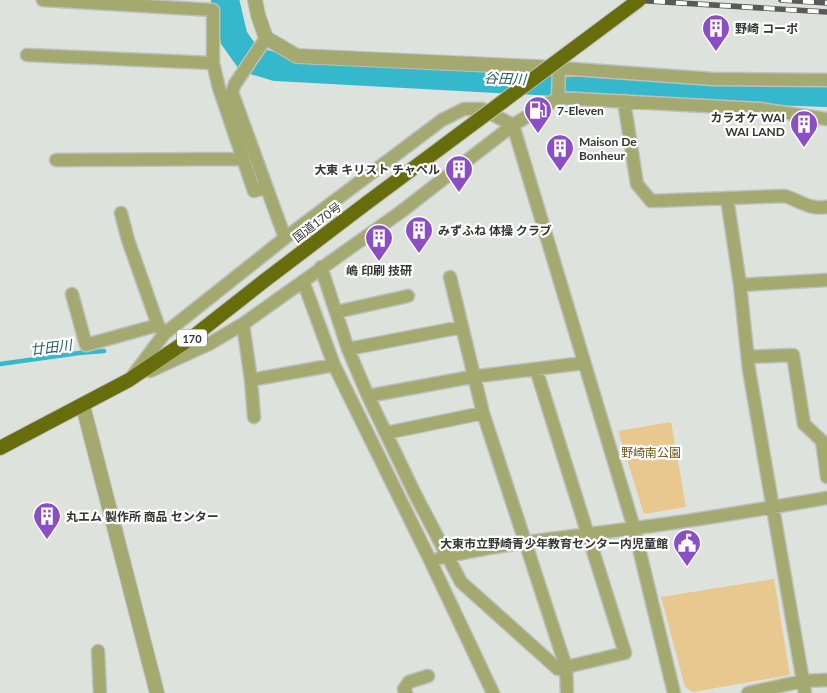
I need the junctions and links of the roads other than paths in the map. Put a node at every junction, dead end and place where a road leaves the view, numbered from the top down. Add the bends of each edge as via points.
1 (43, 0) edge
2 (255, 0) edge
3 (638, 0) edge
4 (266, 38) junction
5 (27, 55) dead end
6 (213, 63) junction
7 (559, 68) junction
8 (827, 80) edge
9 (558, 98) junction
10 (624, 101) junction
11 (827, 119) edge
12 (513, 125) junction
13 (244, 159) junction
14 (56, 160) dead end
15 (265, 187) junction
16 (727, 198) junction
17 (827, 207) edge
18 (121, 213) dead end
19 (285, 238) junction
20 (322, 267) junction
21 (450, 277) dead end
22 (827, 280) edge
23 (303, 282) junction
24 (740, 285) junction
25 (72, 294) dead end
26 (408, 296) dead end
27 (336, 312) junction
28 (243, 324) junction
29 (462, 327) junction
30 (161, 330) junction
31 (348, 349) junction
32 (748, 357) junction
33 (584, 363) junction
34 (334, 365) junction
35 (536, 369) junction
36 (474, 377) junction
37 (129, 380) junction
38 (251, 380) junction
39 (368, 396) junction
40 (83, 406) junction
41 (482, 413) junction
42 (254, 417) dead end
43 (386, 433) junction
44 (0, 448) edge
45 (827, 477) edge
46 (827, 498) edge
47 (773, 508) junction
48 (634, 528) junction
49 (588, 533) junction
50 (525, 543) junction
51 (448, 556) junction
52 (430, 560) junction
53 (98, 651) dead end
54 (566, 667) junction
55 (428, 676) dead end
56 (827, 680) edge
57 (804, 687) edge
58 (100, 693) edge
59 (157, 693) edge
60 (406, 693) edge
61 (493, 693) edge
62 (567, 693) edge
63 (674, 693) edge
64 (748, 693) edge

1 - 6 street via 213,10
2 - 4 street
3 - 37 highway, 国道170号 / 170, bridge via 194,336
4 - 7 street via 297,56
4 - 15 street via 232,92
5 - 6 street
6 - 13 street via 218,88
7 - 8 street via 713,79
7 - 9 street
9 - 10 street
9 - 12 street
10 - 11 street via 760,110
10 - 16 street via 637,184 645,195 651,200
12 - 19 street via 482,109 464,109 442,120
12 - 20 street via 402,211
12 - 33 street
13 - 14 street
13 - 15 street via 254,191
15 - 19 street
16 - 17 street via 784,196 811,208
16 - 24 street
18 - 30 street
19 - 30 street
20 - 23 street
20 - 27 street
21 - 29 street
22 - 24 street
23 - 28 street
23 - 34 street
24 - 32 street
25 - 30 street via 86,345
26 - 27 street
27 - 31 street
28 - 37 street via 209,344
28 - 38 street
29 - 31 street
29 - 36 street
30 - 37 street
31 - 39 street
32 - 45 street via 793,355 804,424 822,441
32 - 47 street
33 - 35 street
33 - 48 street
34 - 38 street
34 - 52 street
35 - 36 street
35 - 49 street
36 - 39 street
36 - 41 street
37 - 40 highway, 国道170号 / 170
38 - 42 street
39 - 43 street
40 - 44 highway, 国道170号 / 170
40 - 59 street
41 - 43 street
41 - 50 street
43 - 51 street
46 - 47 street
47 - 48 street
47 - 57 street
48 - 49 street
48 - 63 street
49 - 50 street
49 - 54 street via 625,653
50 - 51 street
50 - 54 street
51 - 52 street
51 - 54 street via 468,589 558,669
52 - 61 street
53 - 58 street
54 - 62 street
55 - 60 street via 410,682 404,689
56 - 57 street
57 - 64 street

